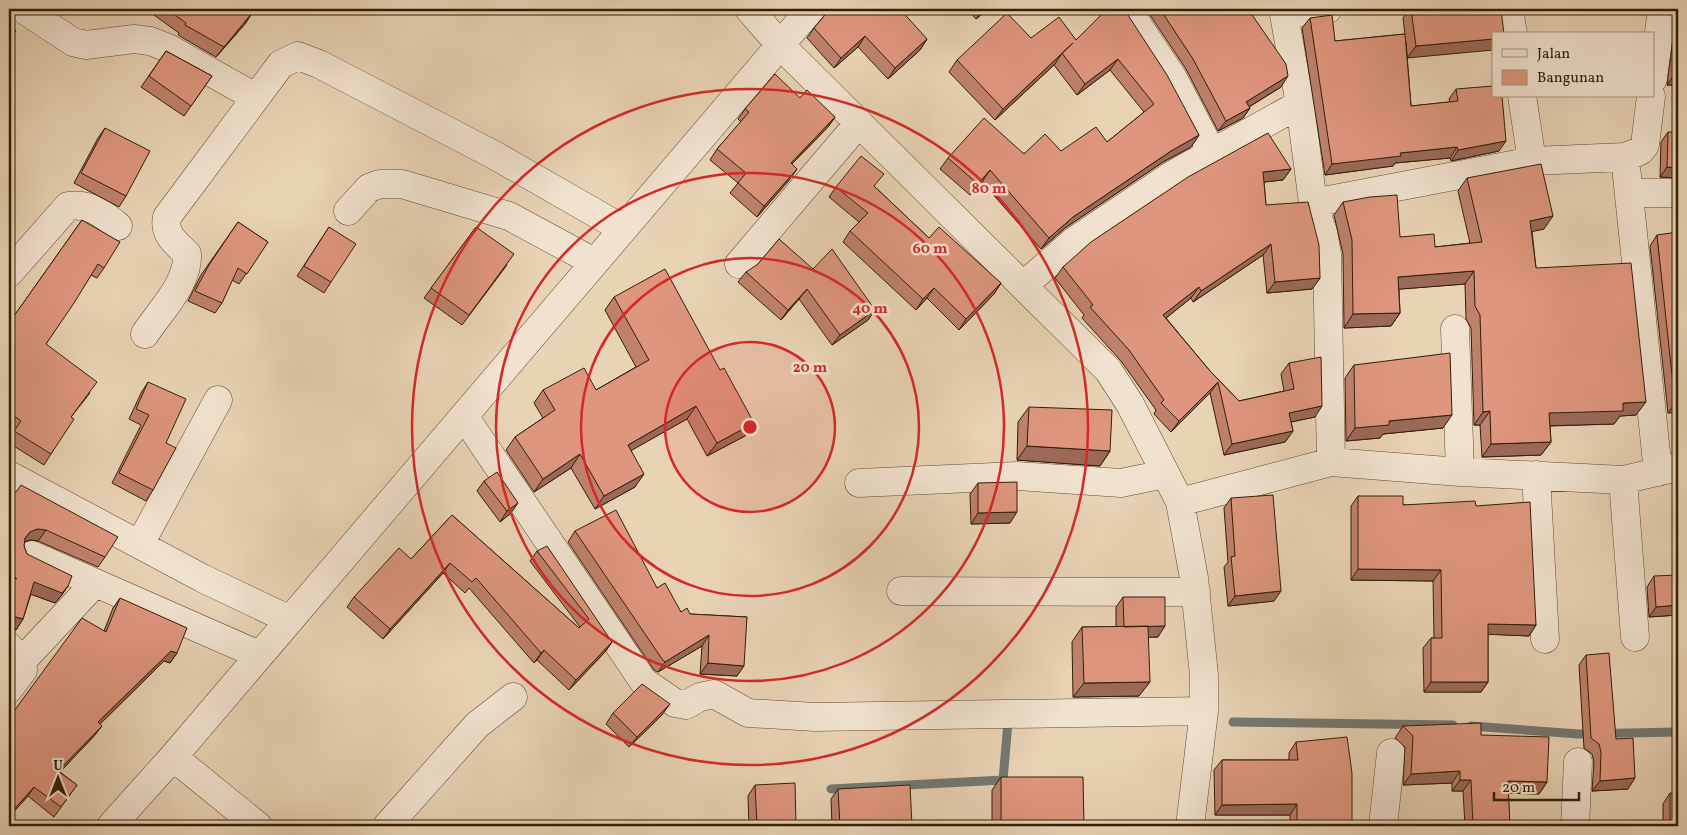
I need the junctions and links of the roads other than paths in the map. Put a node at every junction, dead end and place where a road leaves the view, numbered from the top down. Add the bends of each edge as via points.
1 (23, 9) edge
2 (749, 9) edge
3 (811, 9) edge
4 (1127, 9) edge
5 (1328, 9) edge
6 (1509, 9) edge
7 (1662, 9) edge
8 (1284, 12) edge
9 (1513, 32) edge
10 (780, 45) junction
11 (1654, 71) edge
12 (254, 97) junction
13 (1522, 98) edge
14 (1651, 98) edge
15 (1300, 104) junction
16 (859, 123) junction
17 (1212, 153) junction
18 (1626, 157) junction
19 (1532, 161) junction
20 (1678, 192) edge
21 (1629, 193) junction
22 (1314, 203) junction
23 (348, 211) dead end
24 (118, 226) dead end
25 (623, 229) junction
26 (18, 247) edge
27 (594, 262) junction
28 (739, 264) dead end
29 (9, 274) edge
30 (1024, 285) junction
31 (1455, 329) dead end
32 (145, 334) dead end
33 (218, 400) dead end
34 (464, 416) junction
35 (1331, 462) junction
36 (1668, 469) edge
37 (1460, 472) junction
38 (1166, 474) junction
39 (9, 475) edge
40 (1536, 476) junction
41 (1623, 480) junction
42 (859, 483) dead end
43 (1180, 502) junction
44 (140, 544) junction
45 (32, 555) edge
46 (95, 583) junction
47 (901, 591) dead end
48 (1196, 592) junction
49 (290, 620) junction
50 (1635, 637) dead end
51 (1545, 638) dead end
52 (16, 654) edge
53 (259, 655) junction
54 (9, 690) edge
55 (513, 696) dead end
56 (1204, 712) junction
57 (1390, 753) dead end
58 (173, 757) junction
59 (1578, 762) dead end
60 (111, 826) edge
61 (258, 826) edge
62 (387, 826) edge
63 (1190, 826) edge
64 (1383, 826) edge
65 (1575, 826) edge

1 - 12 street via 73,42 86,45 150,41
2 - 10 street
3 - 10 street
4 - 17 street via 1173,78
5 - 8 street
6 - 9 street
7 - 11 street
8 - 15 street
10 - 16 street
10 - 25 street
12 - 25 street via 281,64 298,56 496,156
12 - 32 street via 167,217 168,235 187,254 188,265 184,277
13 - 19 street
14 - 18 street via 1645,145
15 - 17 street
15 - 22 street
16 - 28 street
16 - 30 street
17 - 30 street via 1172,175 1074,241
18 - 19 street
18 - 21 street
19 - 22 street
20 - 21 street
21 - 36 street
22 - 35 street via 1327,254
23 - 27 street via 369,188 380,184 402,184 509,216
24 - 26 street via 89,206 68,206
25 - 27 street
26 - 29 street
27 - 34 street
30 - 38 street via 1108,370 1130,404
31 - 37 street
33 - 44 street
34 - 49 street
34 - 56 street via 643,681 675,703 686,705 714,694 748,713 814,717
35 - 37 street
35 - 43 street
36 - 41 street
37 - 40 street
38 - 42 street via 1121,483 1016,476
38 - 43 street
39 - 44 street
40 - 41 street
40 - 51 street
41 - 50 street
43 - 48 street
44 - 49 street
45 - 46 street
46 - 52 street
46 - 53 street
47 - 48 street
48 - 56 street via 1204,674
49 - 53 street
52 - 54 street via 23,670
53 - 58 street
55 - 62 street via 477,726
56 - 63 street
57 - 64 street
58 - 60 street
58 - 61 street
59 - 65 street

